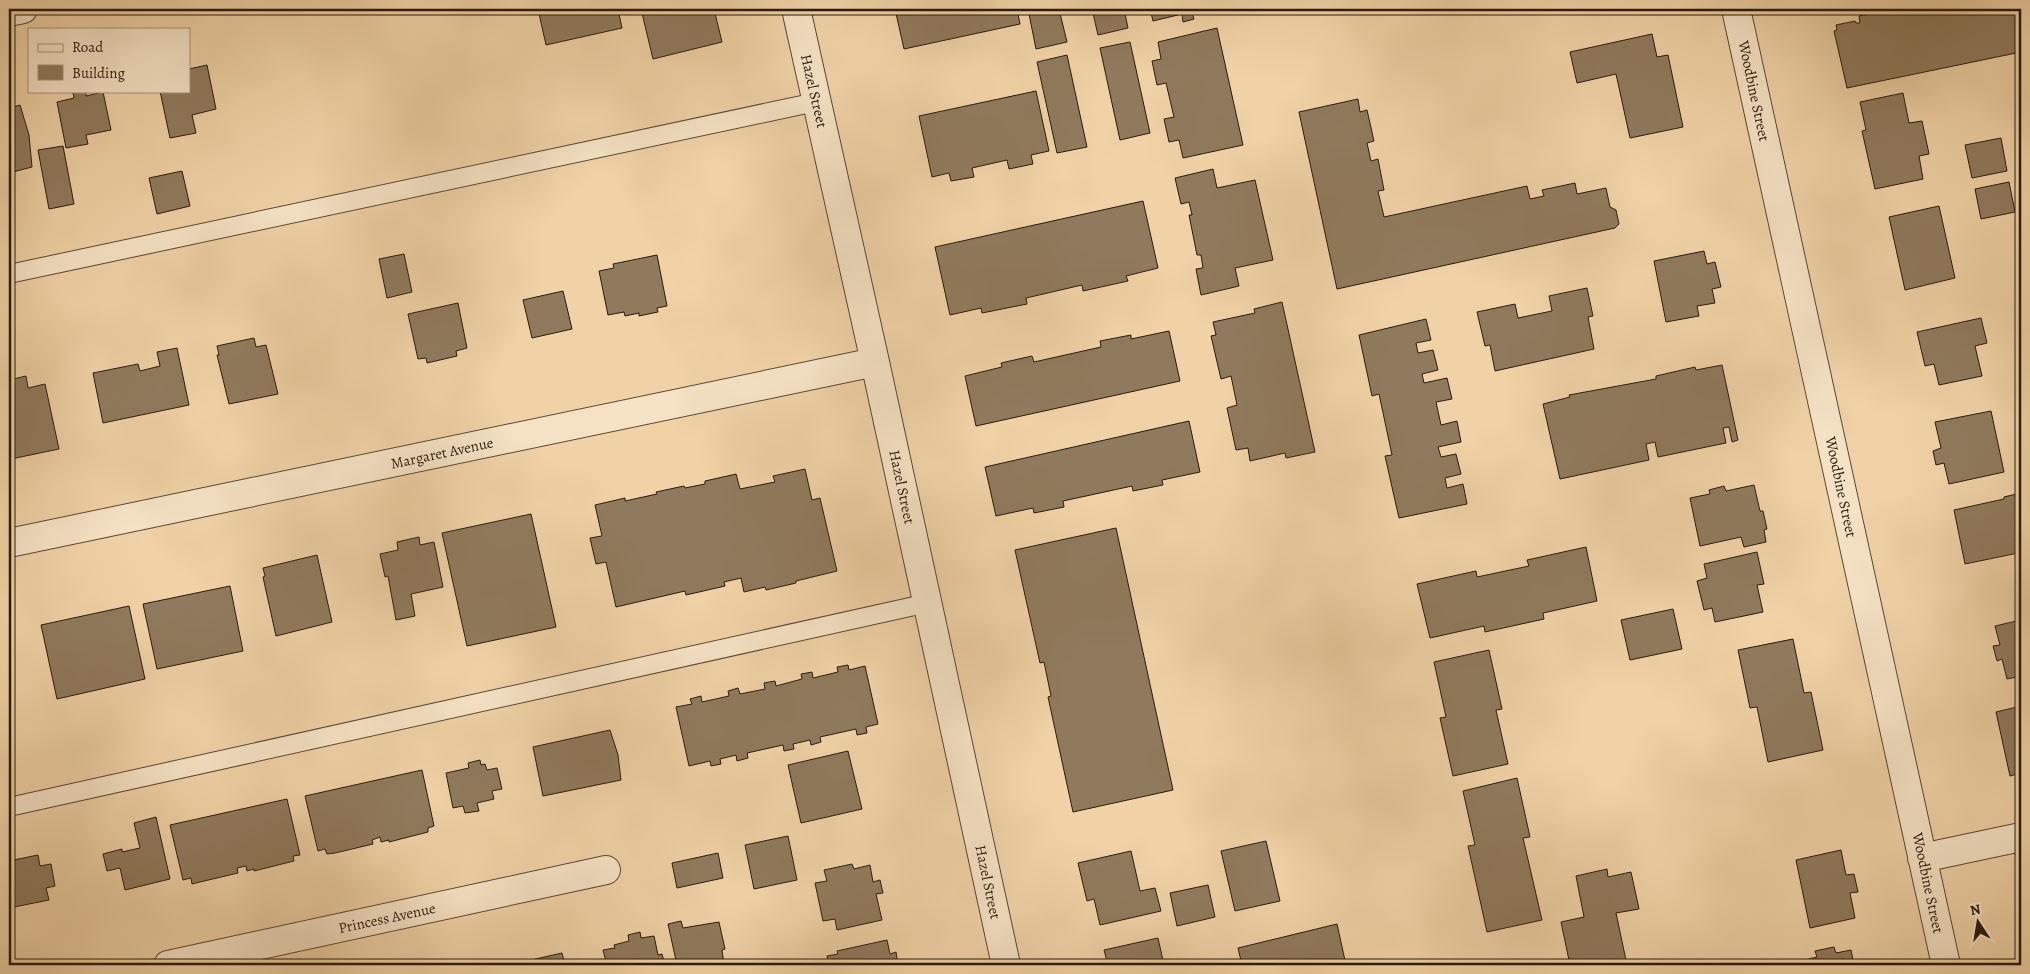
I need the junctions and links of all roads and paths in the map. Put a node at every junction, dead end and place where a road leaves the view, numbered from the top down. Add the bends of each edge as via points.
1 (23, 9) edge
2 (796, 9) edge
3 (1736, 9) edge
4 (9, 12) edge
5 (816, 102) junction
6 (9, 274) edge
7 (875, 362) junction
8 (9, 543) edge
9 (928, 603) junction
10 (9, 807) edge
11 (2021, 836) edge
12 (1922, 858) junction
13 (606, 870) dead end
14 (168, 965) edge
15 (1006, 965) edge
16 (1946, 965) edge

1 - 4 street
2 - 5 street, Hazel Street
3 - 12 street, Woodbine Street
5 - 6 lane
5 - 7 street, Hazel Street
7 - 8 street, Margaret Avenue
7 - 9 street, Hazel Street
9 - 10 lane
9 - 15 street, Hazel Street
11 - 12 street
12 - 16 street, Woodbine Street
13 - 14 street, Princess Avenue

